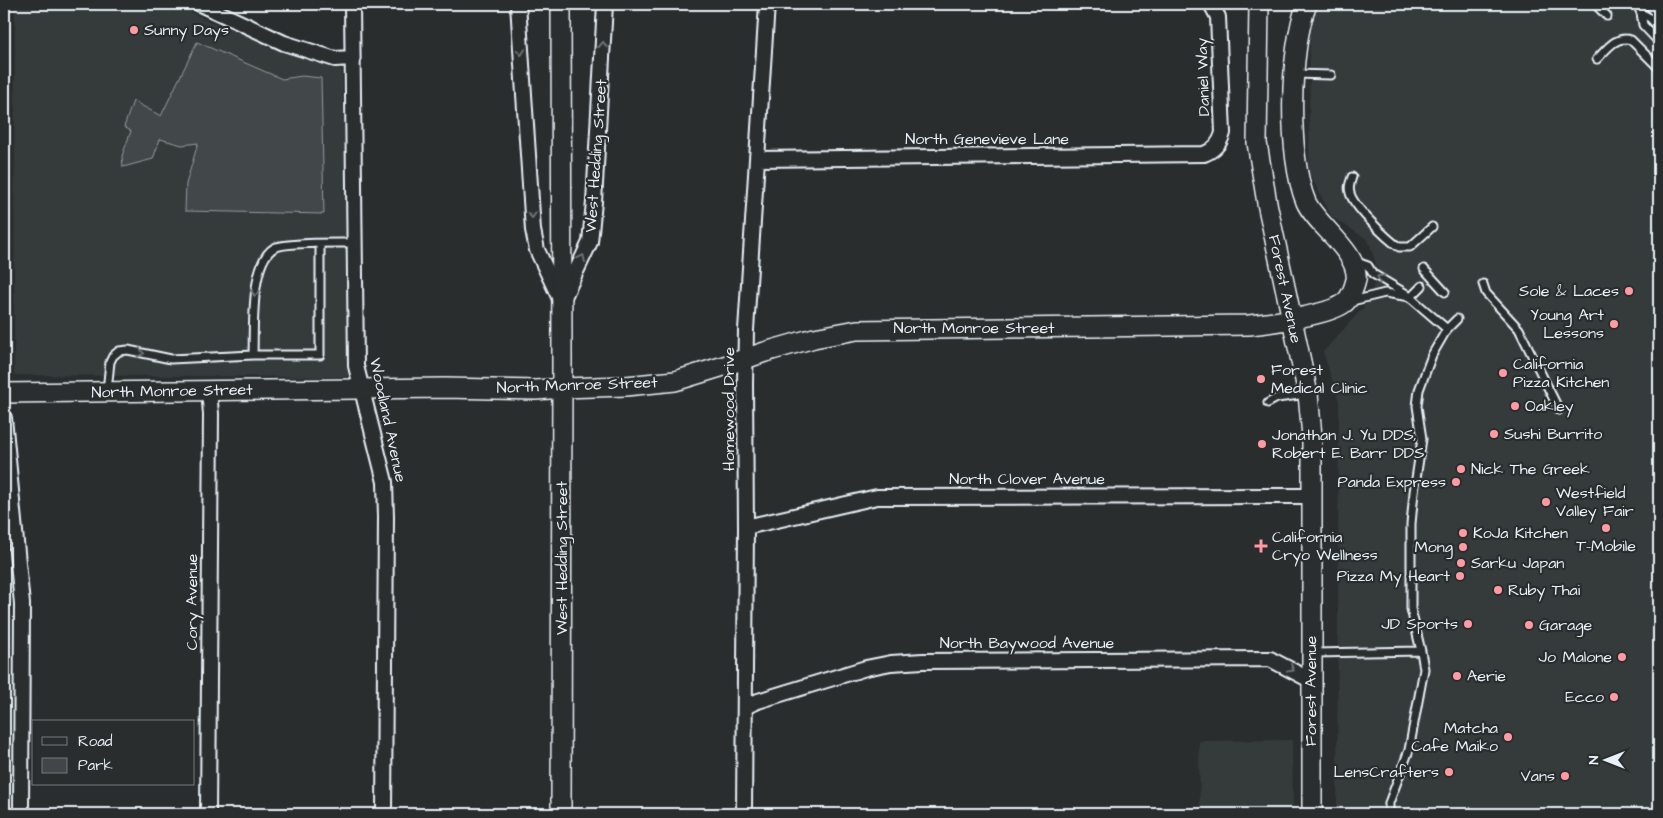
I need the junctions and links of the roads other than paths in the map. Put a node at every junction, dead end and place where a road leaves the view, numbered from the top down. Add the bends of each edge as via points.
1 (200, 4) edge
2 (352, 4) edge
3 (518, 4) edge
4 (561, 4) edge
5 (605, 4) edge
6 (767, 4) edge
7 (1211, 4) edge
8 (1259, 4) edge
9 (1307, 4) edge
10 (1595, 4) edge
11 (1637, 4) edge
12 (1649, 4) edge
13 (1641, 13) junction
14 (1607, 16) dead end
15 (1659, 17) edge
16 (1659, 28) edge
17 (1659, 42) edge
18 (352, 58) junction
19 (1597, 59) dead end
20 (1659, 68) edge
21 (1295, 74) junction
22 (1331, 75) dead end
23 (1215, 148) joint
24 (757, 159) junction
25 (1352, 178) dead end
26 (1432, 227) dead end
27 (355, 243) junction
28 (320, 244) junction
29 (1350, 259) junction
30 (1424, 269) dead end
31 (1483, 284) dead end
32 (1422, 286) dead end
33 (1445, 292) dead end
34 (1410, 298) junction
35 (562, 302) junction
36 (1345, 302) junction
37 (1292, 319) junction
38 (1457, 319) dead end
39 (1447, 329) junction
40 (253, 355) junction
41 (746, 358) junction
42 (562, 388) junction
43 (209, 390) junction
44 (362, 390) junction
45 (107, 391) junction
46 (4, 393) edge
47 (1308, 394) junction
48 (1268, 403) dead end
49 (1558, 410) dead end
50 (4, 418) edge
51 (1312, 496) junction
52 (746, 527) junction
53 (1421, 651) junction
54 (1312, 654) junction
55 (1312, 681) junction
56 (745, 708) junction
57 (21, 814) edge
58 (208, 814) edge
59 (384, 814) edge
60 (561, 814) edge
61 (744, 814) edge
62 (1312, 814) edge
63 (1389, 814) edge

1 - 18 street via 284,43 335,59
2 - 18 street, Woodland Avenue
3 -> 35 street, West Hedding Street via 533,230 537,250
4 - 35 main road, West Hedding Street
35 -> 5 street, West Hedding Street via 590,242
6 - 24 street, Homewood Drive
7 - 23 street, Daniel Way via 1218,17 1223,133
8 - 37 main road, Forest Avenue via 1257,143
9 - 21 main road via 1298,36
10 - 14 lane
11 - 13 lane
12 - 15 lane
13 - 16 lane
13 - 17 lane via 1643,25
18 - 27 street, Woodland Avenue
19 - 20 lane via 1613,43 1625,38
21 - 22 lane
21 - 29 main road via 1294,138 1303,192 1313,214
23 - 24 street, North Genevieve Lane via 1198,155
24 - 41 street, Homewood Drive
25 - 26 lane via 1350,194 1356,204 1399,247 1410,247
27 - 28 lane
27 - 44 street, Woodland Avenue via 356,366
28 -> 40 lane via 272,248 260,265
28 - 40 lane via 320,355
34 -> 29 lane via 1373,274 1368,266
29 - 36 main road via 1356,277 1352,294
30 - 33 lane
31 - 49 lane via 1486,293 1519,329
32 - 34 lane
34 - 36 lane via 1385,293
34 - 39 lane
35 - 42 main road, West Hedding Street
36 - 37 main road, North Monroe Street via 1335,308
37 - 41 main road, North Monroe Street via 1263,324 1202,326 857,330 814,338
37 - 47 main road, Forest Avenue
38 - 39 lane
39 - 53 lane via 1432,355 1419,390 1417,406 1422,439 1411,524 1411,609
45 -> 40 lane via 110,362 119,351 171,359
41 - 42 main road, North Monroe Street via 675,381
41 - 52 street, Homewood Drive
42 - 44 main road, North Monroe Street
42 - 60 main road, West Hedding Street
43 - 44 main road, North Monroe Street
43 - 45 main road, North Monroe Street
43 - 58 street, Cory Avenue
44 - 59 street, Woodland Avenue via 384,482
45 - 46 main road, North Monroe Street
47 - 48 lane via 1277,398
47 - 51 main road, Forest Avenue
50 - 57 street via 22,604
51 - 52 street, North Clover Avenue via 877,497
51 - 54 main road, Forest Avenue
52 - 56 street, Homewood Drive
53 - 54 lane
53 - 63 lane via 1424,669 1409,750 1388,803
54 - 55 main road, Forest Avenue
56 -> 55 street, North Baywood Avenue via 758,701 891,663 1270,660
55 - 62 main road, Forest Avenue
56 - 61 street, Homewood Drive

